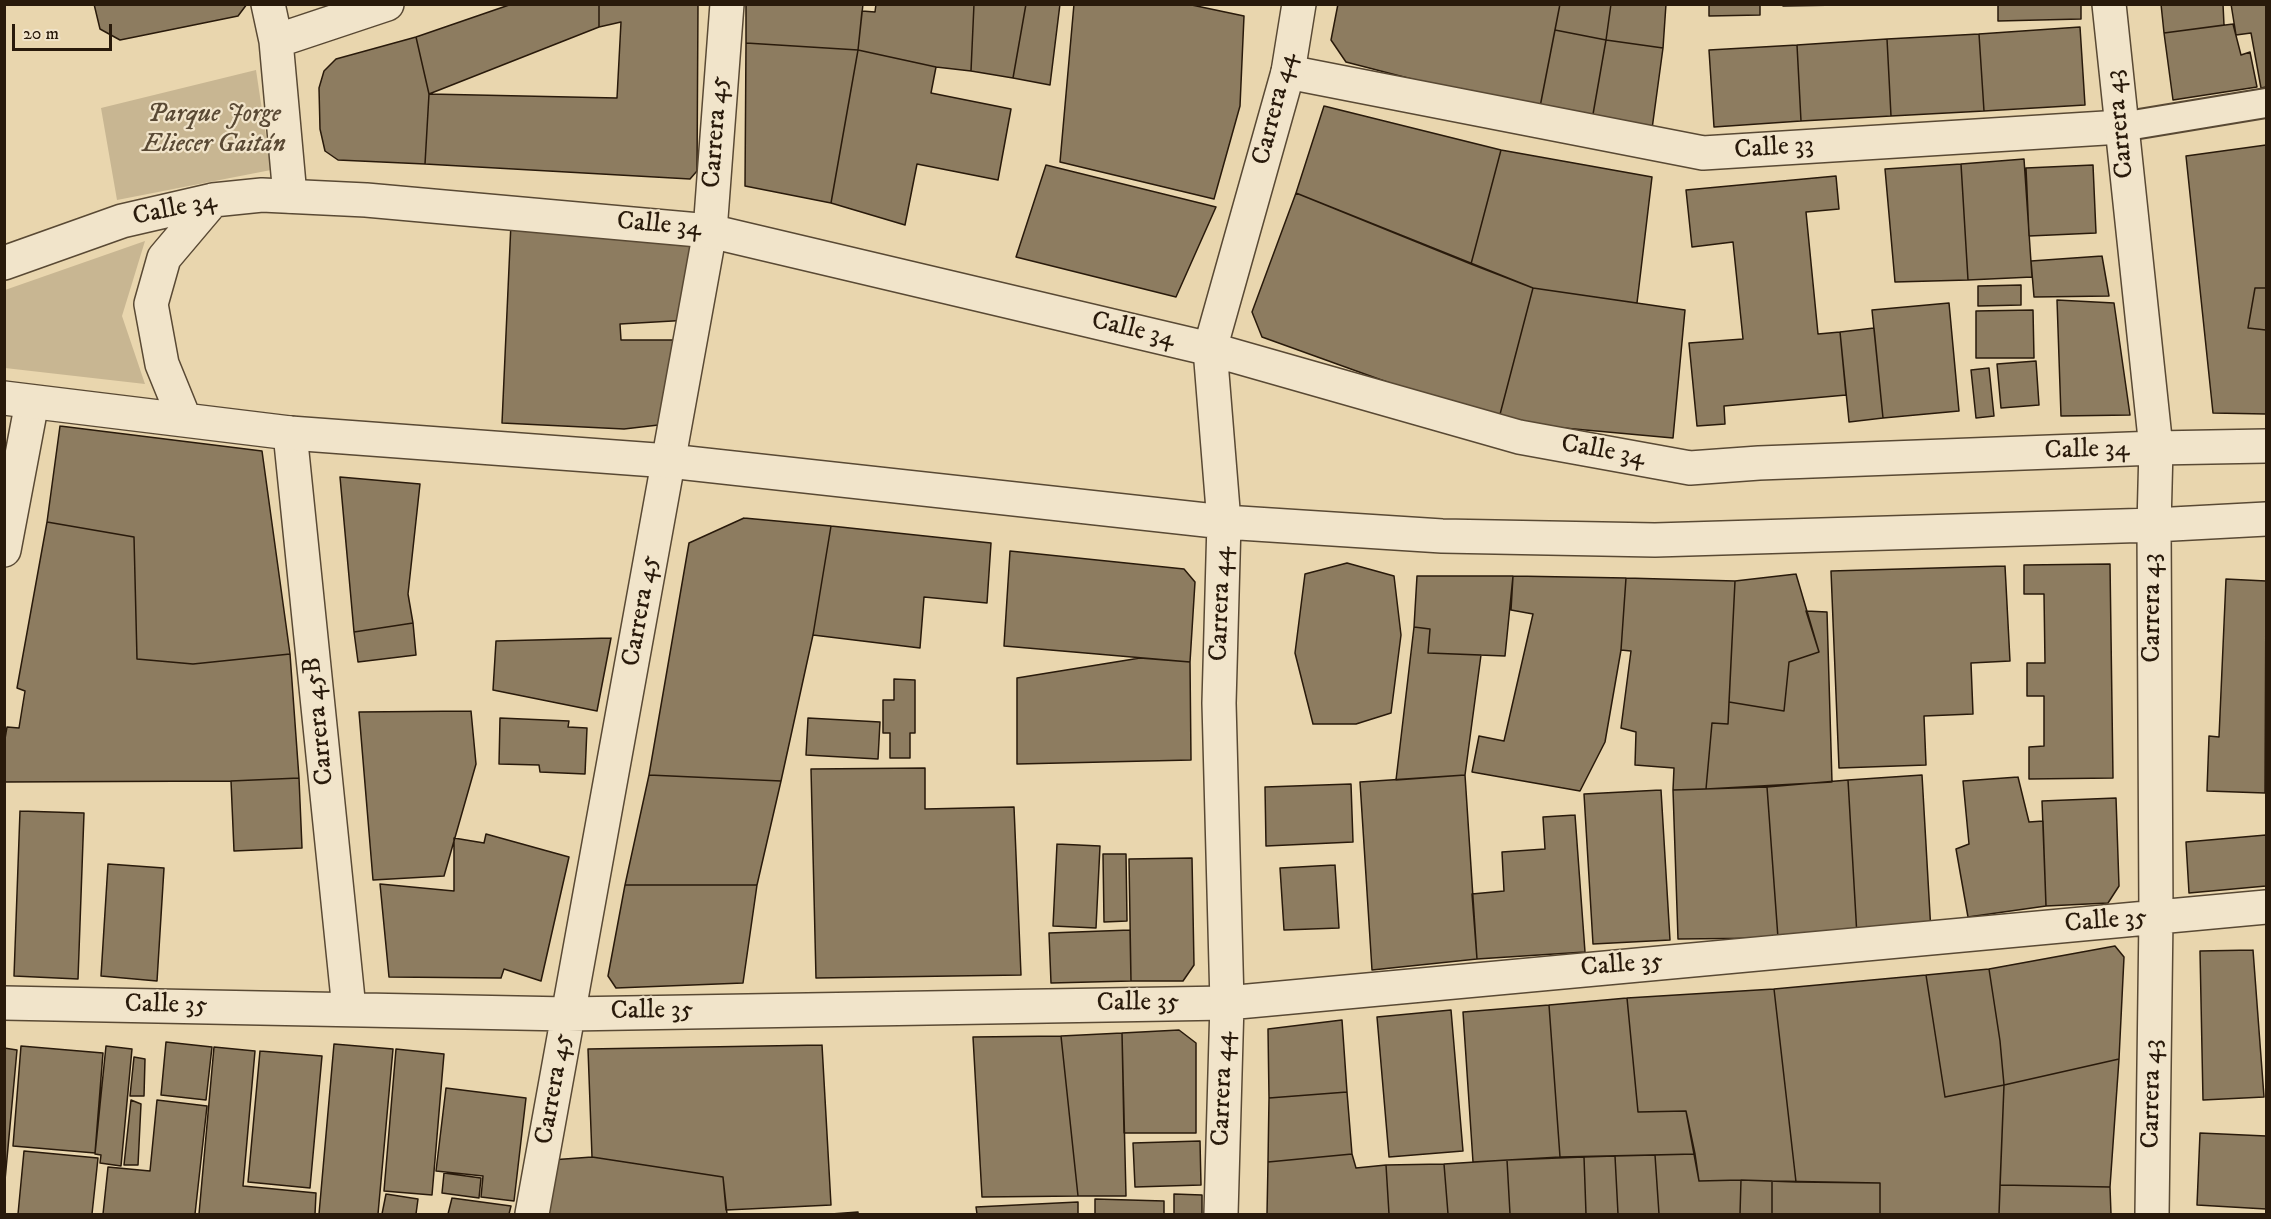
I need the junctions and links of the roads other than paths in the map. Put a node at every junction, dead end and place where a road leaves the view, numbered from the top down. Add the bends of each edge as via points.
1 (268, 4) edge
2 (387, 4) edge
3 (727, 4) edge
4 (1299, 4) edge
5 (2109, 4) edge
6 (276, 41) junction
7 (1288, 72) junction
8 (2266, 103) edge
9 (2121, 128) junction
10 (290, 196) junction
11 (213, 200) junction
12 (710, 231) junction
13 (4, 263) edge
14 (1210, 349) junction
15 (19, 400) edge
16 (184, 418) junction
17 (290, 433) junction
18 (2266, 446) edge
19 (2156, 448) junction
20 (669, 461) junction
21 (2266, 519) edge
22 (1224, 522) junction
23 (2154, 525) junction
24 (4, 550) edge
25 (2266, 907) edge
26 (2156, 917) junction
27 (4, 1003) edge
28 (1227, 1003) junction
29 (349, 1009) junction
30 (568, 1014) junction
31 (532, 1215) edge
32 (1221, 1215) edge
33 (2152, 1215) edge

1 - 6 street
2 - 6 street
3 - 12 street, Carrera 45
4 - 7 street, Carrera 44
5 - 9 street, Carrera 43
6 - 10 street
7 - 9 street, Calle 33 via 1703,153
7 - 14 street, Carrera 44
8 - 9 street, Calle 33
9 - 19 street, Carrera 43
10 - 11 street, Calle 34
10 - 12 street, Calle 34
11 - 13 street, Calle 34 via 122,221
11 - 16 street via 164,258 151,304 162,364
12 - 14 street, Calle 34
12 - 20 street, Carrera 45
14 - 19 street, Calle 34 via 1519,437 1690,468
14 - 22 street, Carrera 44
15 - 16 street
15 - 24 street
16 - 17 street
17 - 20 street
17 - 29 street, Carrera 45B
18 - 19 street, Calle 34
19 - 23 street, Carrera 43
20 - 22 street
20 - 30 street, Carrera 45
21 - 23 street
22 - 23 street via 1442,536 1655,540
22 - 28 street, Carrera 44 via 1219,703
23 - 26 street, Carrera 43
25 - 26 street, Calle 35
26 - 28 street, Calle 35
26 - 33 street, Carrera 43
27 - 29 street, Calle 35
28 - 30 street, Calle 35
28 - 32 street, Carrera 44
29 - 30 street, Calle 35
30 - 31 street, Carrera 45

